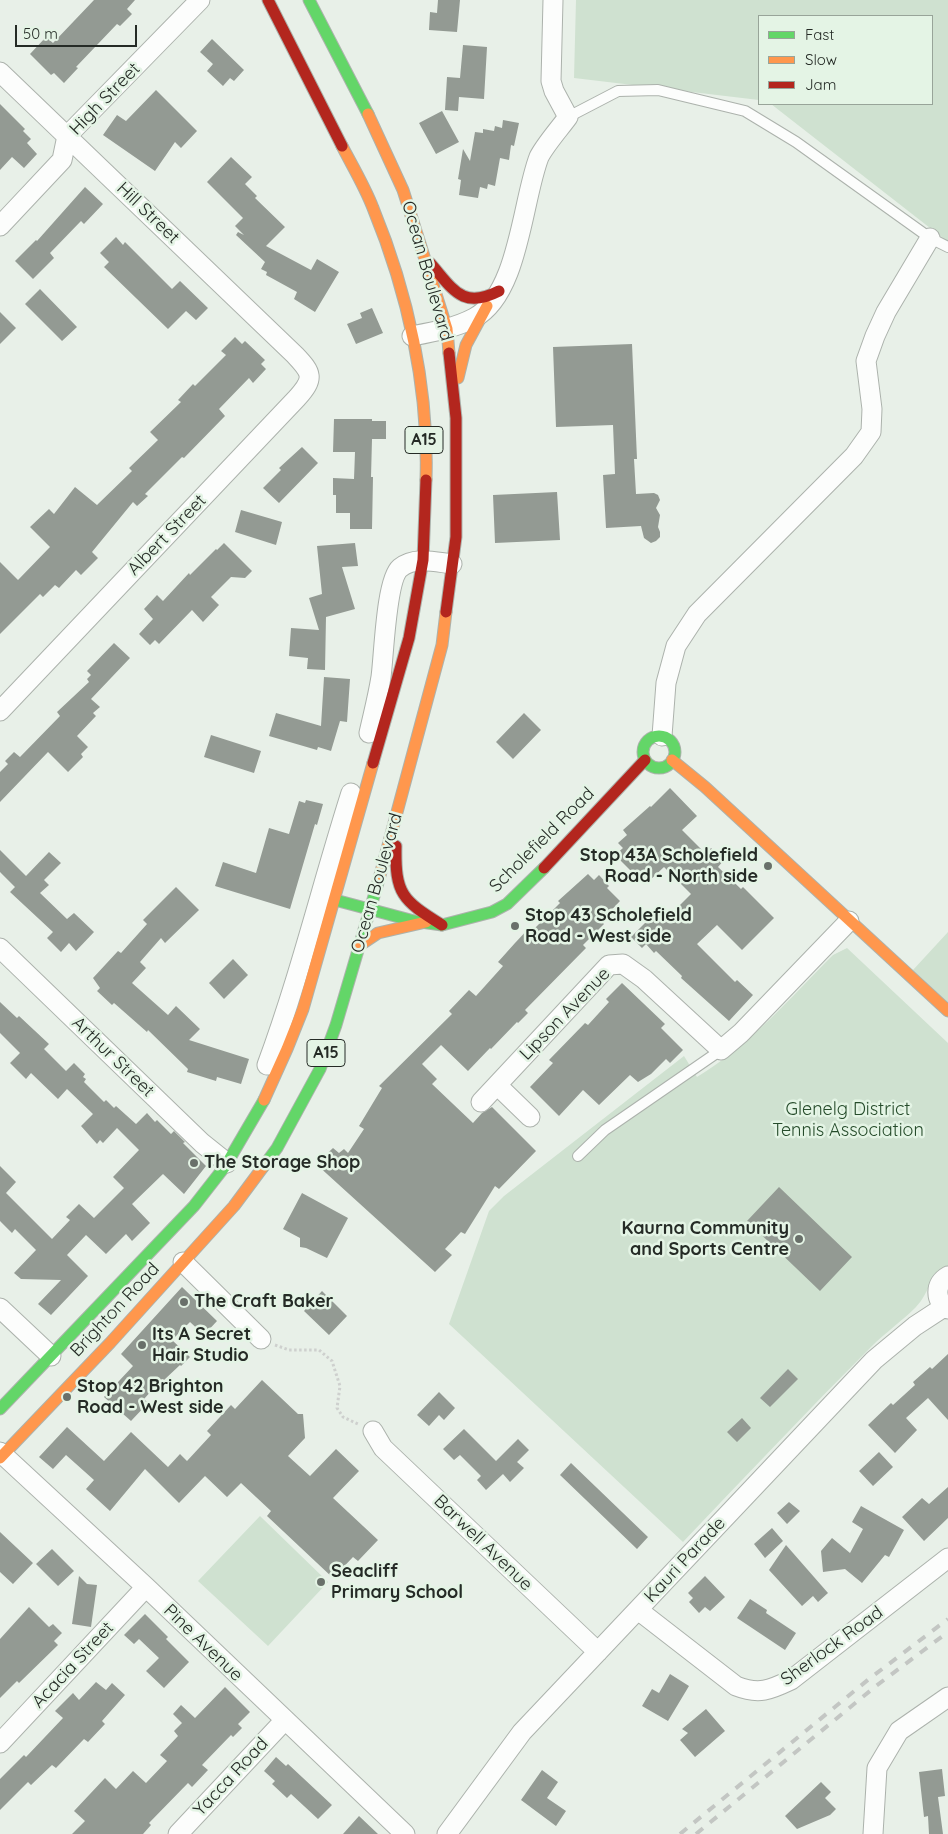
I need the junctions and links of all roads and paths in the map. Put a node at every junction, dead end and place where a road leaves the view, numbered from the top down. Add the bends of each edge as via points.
1 (200, 0) edge
2 (268, 0) edge
3 (309, 0) edge
4 (553, 0) edge
5 (0, 72) edge
6 (568, 117) junction
7 (67, 136) junction
8 (0, 226) edge
9 (930, 238) junction
10 (948, 246) edge
11 (424, 256) junction
12 (499, 291) junction
13 (487, 306) junction
14 (447, 329) junction
15 (412, 336) junction
16 (295, 355) joint
17 (454, 400) junction
18 (423, 560) junction
19 (452, 564) junction
20 (0, 711) edge
21 (662, 736) junction
22 (645, 760) junction
23 (672, 760) junction
24 (396, 817) junction
25 (335, 900) junction
26 (371, 910) junction
27 (849, 920) junction
28 (426, 922) junction
29 (442, 925) junction
30 (360, 946) junction
31 (0, 948) edge
32 (948, 1011) edge
33 (720, 1050) junction
34 (264, 1071) dead end
35 (497, 1085) junction
36 (481, 1102) dead end
37 (530, 1117) dead end
38 (578, 1156) dead end
39 (227, 1163) junction
40 (253, 1183) joint
41 (183, 1262) junction
42 (948, 1276) edge
43 (0, 1308) edge
44 (946, 1308) edge
45 (261, 1339) joint
46 (51, 1356) junction
47 (0, 1409) edge
48 (373, 1432) joint
49 (1, 1455) edge
50 (948, 1558) edge
51 (146, 1587) junction
52 (638, 1610) junction
53 (598, 1652) junction
54 (948, 1697) edge
55 (284, 1721) junction
56 (0, 1743) edge
57 (178, 1834) edge
58 (405, 1834) edge
59 (447, 1834) edge
60 (873, 1834) edge

1 - 7 street, High Street
2 - 15 main road, Ocean Boulevard / A15 via 373,207 396,272
3 - 11 main road, Ocean Boulevard / A15 via 403,190
4 - 6 street via 551,81
5 - 7 street, Hill Street
6 - 9 lane via 618,91 658,90 745,110 796,142
6 - 12 street via 540,156 509,272
7 - 8 street, High Street via 62,160
7 - 16 street, Hill Street
9 - 10 lane
9 - 21 street via 886,312 866,361 872,409 871,432 854,456 697,614 676,646 666,682
11 - 12 main road via 453,289 465,297 480,299
11 - 14 main road, Ocean Boulevard / A15
12 - 13 street
13 - 14 street via 475,317
13 - 17 main road via 466,345
14 - 15 street
14 - 17 main road, Ocean Boulevard / A15
15 - 18 main road, Ocean Boulevard / A15 via 423,412 426,467
16 - 20 street, Albert Street via 308,369 310,381 305,389
17 - 19 main road, Ocean Boulevard / A15 via 456,536
18 - 19 street
18 - 25 main road, Ocean Boulevard / A15 via 410,638
18 - 34 street via 402,567 392,582 381,677 368,739 285,1017
19 - 24 main road, Ocean Boulevard / A15 via 442,645
21 - 22 main road via 647,741 643,753
21 - 23 main road via 674,748
22 - 23 main road via 655,768 668,765
22 - 29 main road, Scholefield Road via 507,904 492,912
23 - 27 main road
24 - 26 main road, Ocean Boulevard / A15
24 - 29 main road via 396,876 403,893 414,908
25 - 26 main road, Scholefield Road
25 - 39 main road, Ocean Boulevard / A15 via 288,1049
26 - 28 main road, Scholefield Road
26 - 30 main road, Ocean Boulevard / A15
27 - 32 main road
27 - 33 street
28 - 29 main road, Scholefield Road
28 - 30 main road via 378,933
30 - 40 main road, Ocean Boulevard / A15 via 320,1069 277,1148
31 - 39 street, Arthur Street via 202,1143
33 - 35 street, Lipson Avenue via 644,979 623,964 609,965
33 - 38 lane via 604,1130
35 - 36 street, Lipson Avenue
35 - 37 street
39 - 46 main road, Brighton Road / A15 via 180,1221
40 - 41 main road, Brighton Road / A15
41 - 45 street
41 - 49 main road, Brighton Road / A15
42 - 44 street via 937,1290 937,1296
43 - 46 street
44 - 52 street, Kauri Parade via 915,1326 874,1360
45 - 48 path via 289,1350 319,1350 332,1361 340,1386 337,1408 343,1417
46 - 47 main road, Brighton Road / A15
48 - 53 street, Barwell Avenue via 383,1448
49 - 51 street, Pine Avenue
50 - 52 street, Sherlock Road via 791,1680 771,1690 748,1691 736,1686
51 - 55 street, Pine Avenue
51 - 56 street, Acacia Street
52 - 53 street, Kauri Parade
53 - 59 street, Kauri Parade via 522,1732
54 - 60 street via 899,1731 876,1768
55 - 57 street, Yacca Road
55 - 58 street, Pine Avenue

